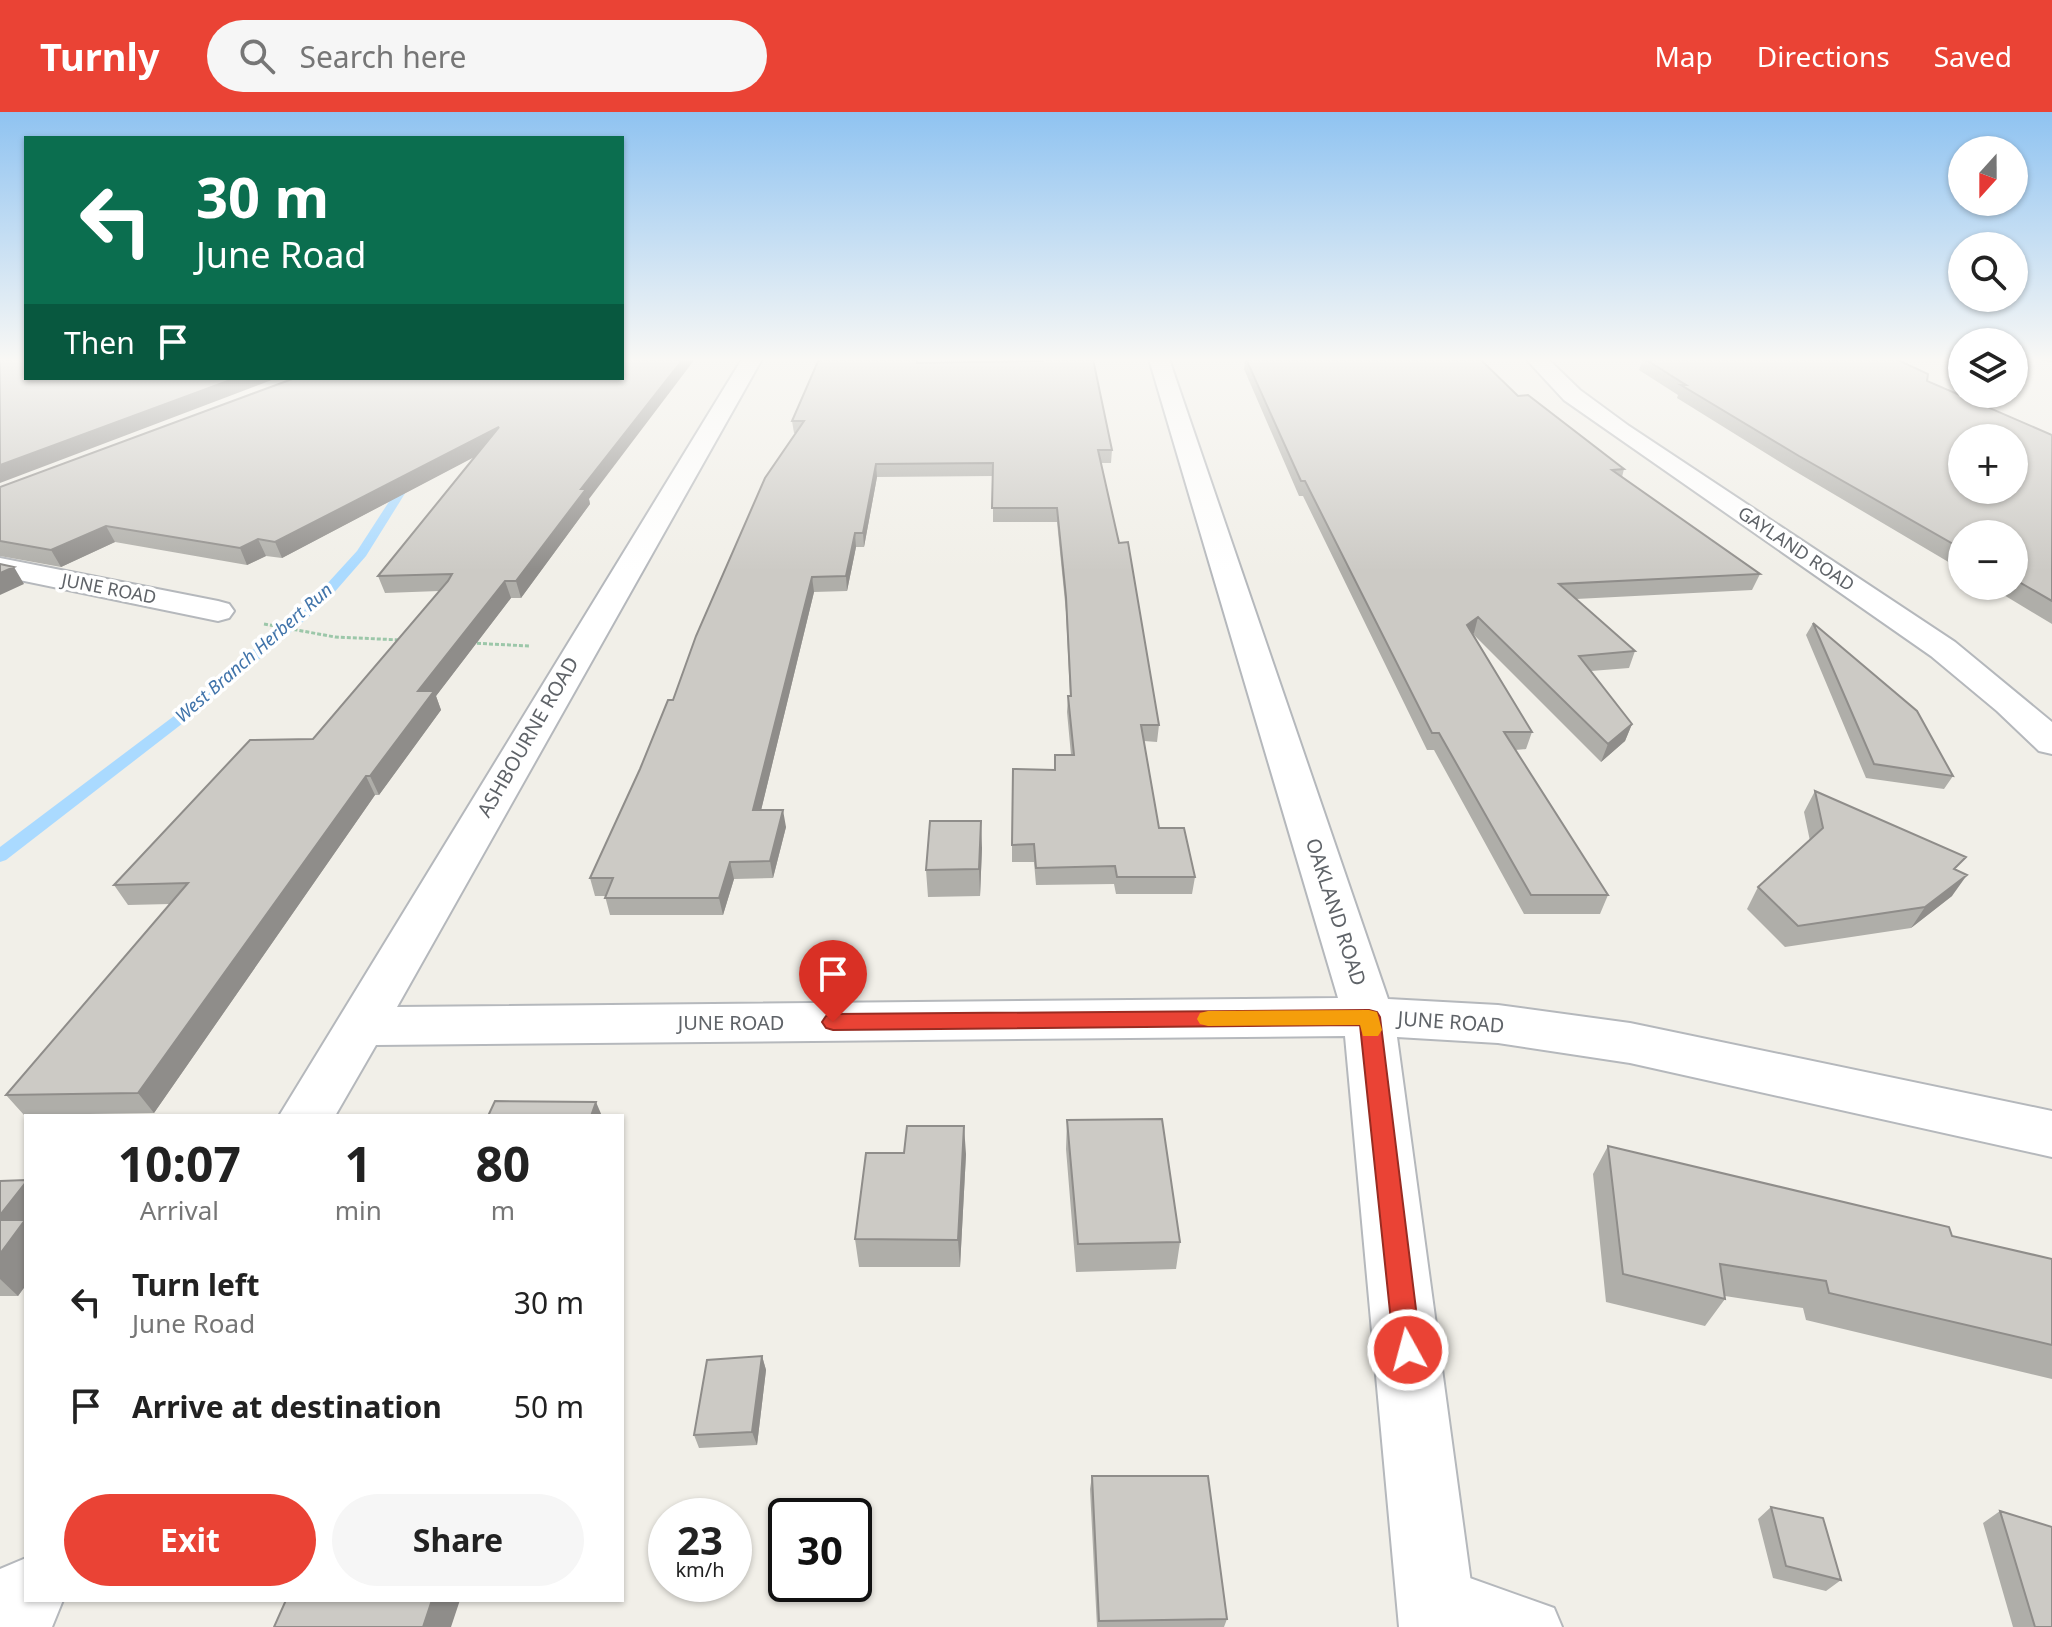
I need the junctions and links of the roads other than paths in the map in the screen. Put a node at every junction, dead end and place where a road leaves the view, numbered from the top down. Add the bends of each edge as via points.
1 (710, 430) edge
2 (1182, 430) edge
3 (1620, 430) edge
4 (0, 567) edge
5 (218, 611) dead end
6 (2052, 743) edge
7 (1369, 1017) junction
8 (360, 1026) junction
9 (308, 1114) edge
10 (2052, 1134) edge
11 (24, 1601) edge
12 (1437, 1610) edge
13 (9, 1627) edge
14 (1535, 1627) edge

1 - 8 street, ASHBOURNE ROAD
2 - 7 street, OAKLAND ROAD
3 - 6 street, GAYLAND ROAD via 1943,649
4 - 5 street, JUNE ROAD
7 - 8 street, JUNE ROAD
7 - 10 street, JUNE ROAD via 1498,1024 1630,1043
7 - 12 street, OAKLAND ROAD
8 - 9 street, ASHBOURNE ROAD
11 - 13 street
12 - 14 lane

